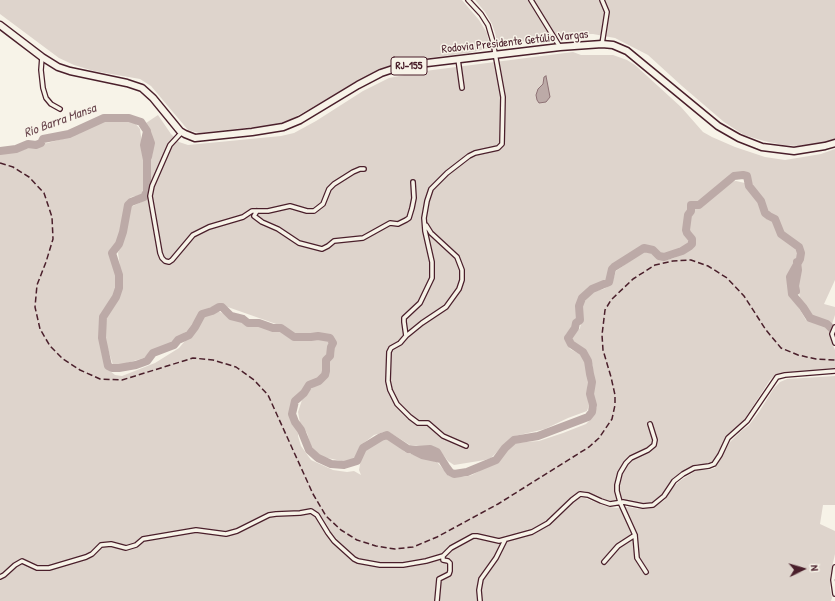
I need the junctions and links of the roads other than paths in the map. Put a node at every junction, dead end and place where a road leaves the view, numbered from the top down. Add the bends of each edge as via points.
1 (468, 0) edge
2 (531, 0) edge
3 (602, 0) edge
4 (0, 25) edge
5 (602, 44) junction
6 (560, 47) junction
7 (495, 55) junction
8 (42, 57) junction
9 (458, 59) junction
10 (462, 88) dead end
11 (60, 109) dead end
12 (182, 132) junction
13 (835, 143) edge
14 (364, 169) dead end
15 (413, 182) dead end
16 (257, 211) junction
17 (424, 221) junction
18 (835, 327) edge
19 (406, 336) junction
20 (835, 344) edge
21 (835, 372) edge
22 (650, 424) dead end
23 (466, 446) dead end
24 (620, 502) junction
25 (635, 535) junction
26 (505, 540) junction
27 (443, 556) junction
28 (604, 562) dead end
29 (835, 566) edge
30 (646, 572) dead end
31 (0, 577) edge
32 (835, 594) edge
33 (437, 601) edge
34 (480, 601) edge

1 - 7 street via 488,25
2 - 6 street
3 - 5 street via 607,12
4 - 8 main road, Rodovia Presidente Getúlio Vargas / RJ-155
5 - 6 main road, Rodovia Presidente Getúlio Vargas / RJ-155
5 - 13 main road, Rodovia Presidente Getúlio Vargas / RJ-155 via 620,47 634,55 708,118 739,138 762,147 794,151
6 - 7 main road, Rodovia Presidente Getúlio Vargas / RJ-155
7 - 9 main road, Rodovia Presidente Getúlio Vargas / RJ-155
7 - 17 street via 503,97 502,144 498,148 469,156 447,173 431,189
8 - 11 street via 41,70 46,98
8 - 12 main road, Rodovia Presidente Getúlio Vargas / RJ-155 via 70,71 142,88
9 - 10 street
9 - 12 main road, Rodovia Presidente Getúlio Vargas / RJ-155 via 402,66 381,73 300,120 283,127 201,138 190,137
12 - 16 street via 170,145 150,196 162,258 169,262 172,260 193,234
14 - 16 street via 353,172 334,184 323,204 314,211 307,212 290,206
15 - 16 street via 414,198 409,218 398,224 390,223 363,238 334,241 325,249 299,243 254,216
17 - 19 street via 432,262 432,278 420,303 404,318
17 - 19 street via 431,233 457,257 462,270 462,280 459,289 446,307
18 - 20 street via 832,334
19 - 23 street via 391,348 388,354 388,382 393,397 402,410 418,423 428,423 443,436
21 - 24 street via 777,377 747,421 728,438 714,464 694,468 683,474 653,505
22 - 24 street via 654,445 626,463 618,479
24 - 25 street
24 - 26 street via 610,504 580,494 541,528
25 - 28 street via 618,546
25 - 30 street via 637,558
26 - 27 street via 473,536 451,548
26 - 34 street via 481,579
27 - 31 street via 403,564 380,565 358,561 334,540 317,515 311,511 269,515 226,534 196,530 143,539 136,545 126,548 111,544 101,545 86,557 48,568 37,568 22,562
27 - 33 street via 443,560 449,561 450,571 439,579
29 - 32 street

